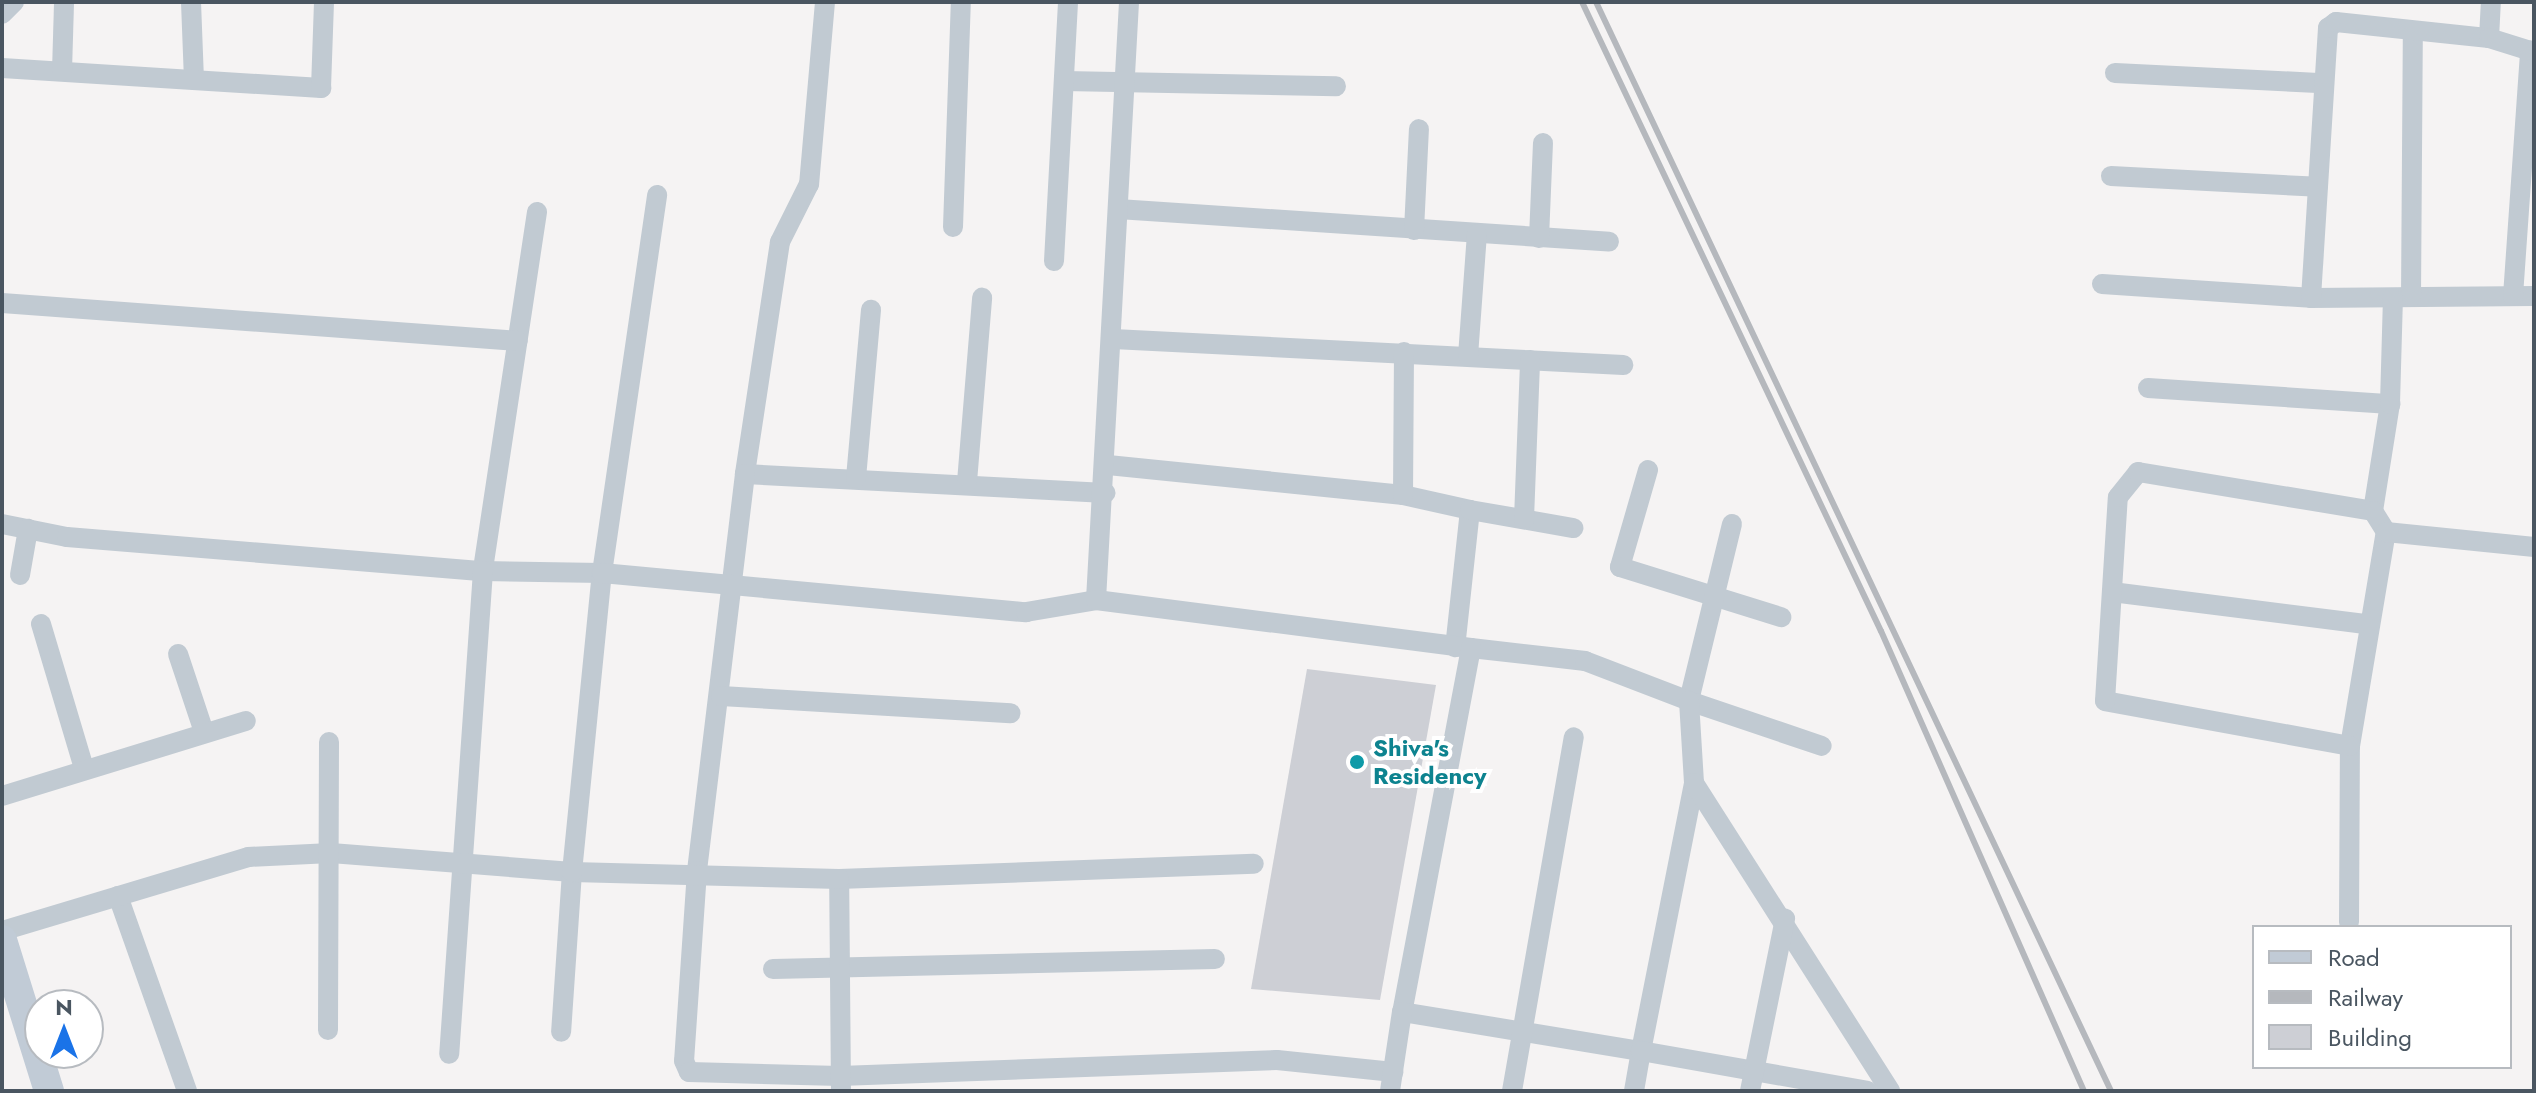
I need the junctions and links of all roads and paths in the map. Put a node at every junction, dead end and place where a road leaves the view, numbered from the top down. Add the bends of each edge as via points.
1 (64, 2) edge
2 (191, 2) edge
3 (324, 2) edge
4 (825, 2) edge
5 (961, 2) edge
6 (1068, 2) edge
7 (1129, 2) edge
8 (2491, 2) edge
9 (2413, 33) junction
10 (2489, 38) junction
11 (2532, 52) edge
12 (2, 68) edge
13 (62, 71) junction
14 (2115, 73) dead end
15 (194, 80) junction
16 (1124, 80) junction
17 (1064, 81) junction
18 (2323, 83) junction
19 (1336, 86) dead end
20 (1419, 129) dead end
21 (1543, 143) dead end
22 (2111, 176) dead end
23 (2318, 187) junction
24 (657, 195) dead end
25 (1118, 209) junction
26 (537, 212) dead end
27 (953, 227) dead end
28 (1414, 230) junction
29 (1477, 234) junction
30 (1539, 238) junction
31 (1609, 242) dead end
32 (1054, 261) dead end
33 (2102, 284) dead end
34 (2513, 296) junction
35 (2534, 296) edge
36 (982, 298) dead end
37 (2311, 298) junction
38 (2402, 298) junction
39 (2, 303) edge
40 (871, 310) dead end
41 (1113, 339) junction
42 (518, 341) junction
43 (1404, 352) junction
44 (1468, 356) junction
45 (1530, 360) junction
46 (1623, 365) dead end
47 (2148, 388) dead end
48 (2390, 404) junction
49 (1108, 465) junction
50 (1648, 470) dead end
51 (745, 474) junction
52 (856, 478) junction
53 (967, 482) junction
54 (1106, 493) junction
55 (1403, 495) junction
56 (1470, 510) junction
57 (2373, 511) junction
58 (1524, 519) junction
59 (2, 524) edge
60 (1732, 524) dead end
61 (1573, 528) dead end
62 (28, 529) junction
63 (2386, 532) junction
64 (2534, 547) edge
65 (483, 571) junction
66 (602, 573) junction
67 (20, 575) dead end
68 (730, 588) junction
69 (2112, 592) junction
70 (1714, 596) junction
71 (1096, 600) junction
72 (1781, 617) dead end
73 (41, 624) dead end
74 (2367, 624) junction
75 (1463, 647) junction
76 (178, 654) dead end
77 (721, 696) junction
78 (1689, 701) junction
79 (1011, 713) dead end
80 (246, 721) dead end
81 (203, 729) junction
82 (1574, 737) dead end
83 (329, 742) dead end
84 (1822, 746) dead end
85 (2350, 746) junction
86 (84, 768) junction
87 (1694, 783) junction
88 (2, 796) edge
89 (331, 853) junction
90 (460, 862) junction
91 (1254, 864) dead end
92 (697, 871) junction
93 (572, 872) junction
94 (839, 879) junction
95 (118, 896) junction
96 (1785, 919) junction
97 (2349, 922) dead end
98 (2, 931) edge
99 (2, 940) edge
100 (1215, 959) dead end
101 (840, 968) junction
102 (773, 969) dead end
103 (1402, 1012) junction
104 (328, 1030) dead end
105 (561, 1032) dead end
106 (1521, 1035) junction
107 (1641, 1051) junction
108 (449, 1054) dead end
109 (1753, 1068) junction
110 (1392, 1082) edge
111 (840, 1083) edge
112 (43, 1090) edge
113 (187, 1091) edge
114 (1512, 1091) edge
115 (1634, 1091) edge
116 (1750, 1091) edge
117 (1867, 1091) edge
118 (1890, 1091) edge

1 - 13 street
2 - 15 street
3 - 15 street via 321,88
4 - 51 street via 809,184 780,242
5 - 27 street
6 - 17 street
7 - 16 street
8 - 10 street
9 - 10 street
9 - 18 street via 2336,22 2328,28
9 - 38 street
10 - 11 street
11 - 34 street
12 - 13 street
13 - 15 street
14 - 18 street
16 - 17 street
16 - 19 street
16 - 25 street
17 - 32 street
18 - 23 street
20 - 28 street
21 - 30 street
22 - 23 street
23 - 37 street
24 - 66 street
25 - 28 street
25 - 41 street
26 - 42 street
28 - 29 street
29 - 30 street
29 - 44 street
30 - 31 street
33 - 37 street
34 - 35 street
34 - 38 street
36 - 53 street
37 - 38 street
38 - 48 street
39 - 42 street
40 - 52 street
41 - 43 street
41 - 49 street
42 - 65 street
43 - 44 street
43 - 55 street
44 - 45 street
45 - 46 street
45 - 58 street
47 - 48 street
48 - 57 street
49 - 54 street
49 - 55 street
50 - 70 street via 1620,567
51 - 52 street
51 - 68 street
52 - 53 street
53 - 54 street
54 - 71 street
55 - 56 street
56 - 58 street
56 - 75 street
57 - 63 street
57 - 69 street via 2138,472 2118,497
58 - 61 street
59 - 62 street
60 - 70 street
62 - 65 street
62 - 67 street
63 - 64 street
63 - 74 street
65 - 66 street
65 - 90 street
66 - 68 street
66 - 93 street
68 - 71 street via 1026,612
68 - 77 street
69 - 74 street
69 - 85 street via 2105,701
70 - 72 street
70 - 78 street
71 - 75 street
73 - 86 street
74 - 85 street
75 - 78 street via 1585,661
75 - 103 street
76 - 81 street
77 - 79 street
77 - 92 street
78 - 84 street
78 - 87 street
80 - 81 street
81 - 86 street
82 - 106 street
83 - 89 street
85 - 97 street
86 - 88 street
87 - 96 street
87 - 107 street
89 - 90 street
89 - 95 street via 248,857
89 - 104 street
90 - 93 street
90 - 108 street
91 - 94 street
92 - 93 street
92 - 94 street
92 - 111 street via 684,1061 689,1072
93 - 105 street
94 - 101 street
95 - 98 street
95 - 113 street
96 - 109 street
96 - 118 street
99 - 112 street
100 - 101 street
101 - 102 street
101 - 111 street
103 - 106 street
103 - 110 street
106 - 107 street
106 - 114 street
107 - 109 street
107 - 115 street
109 - 116 street
109 - 117 street
110 - 111 street via 1277,1060

